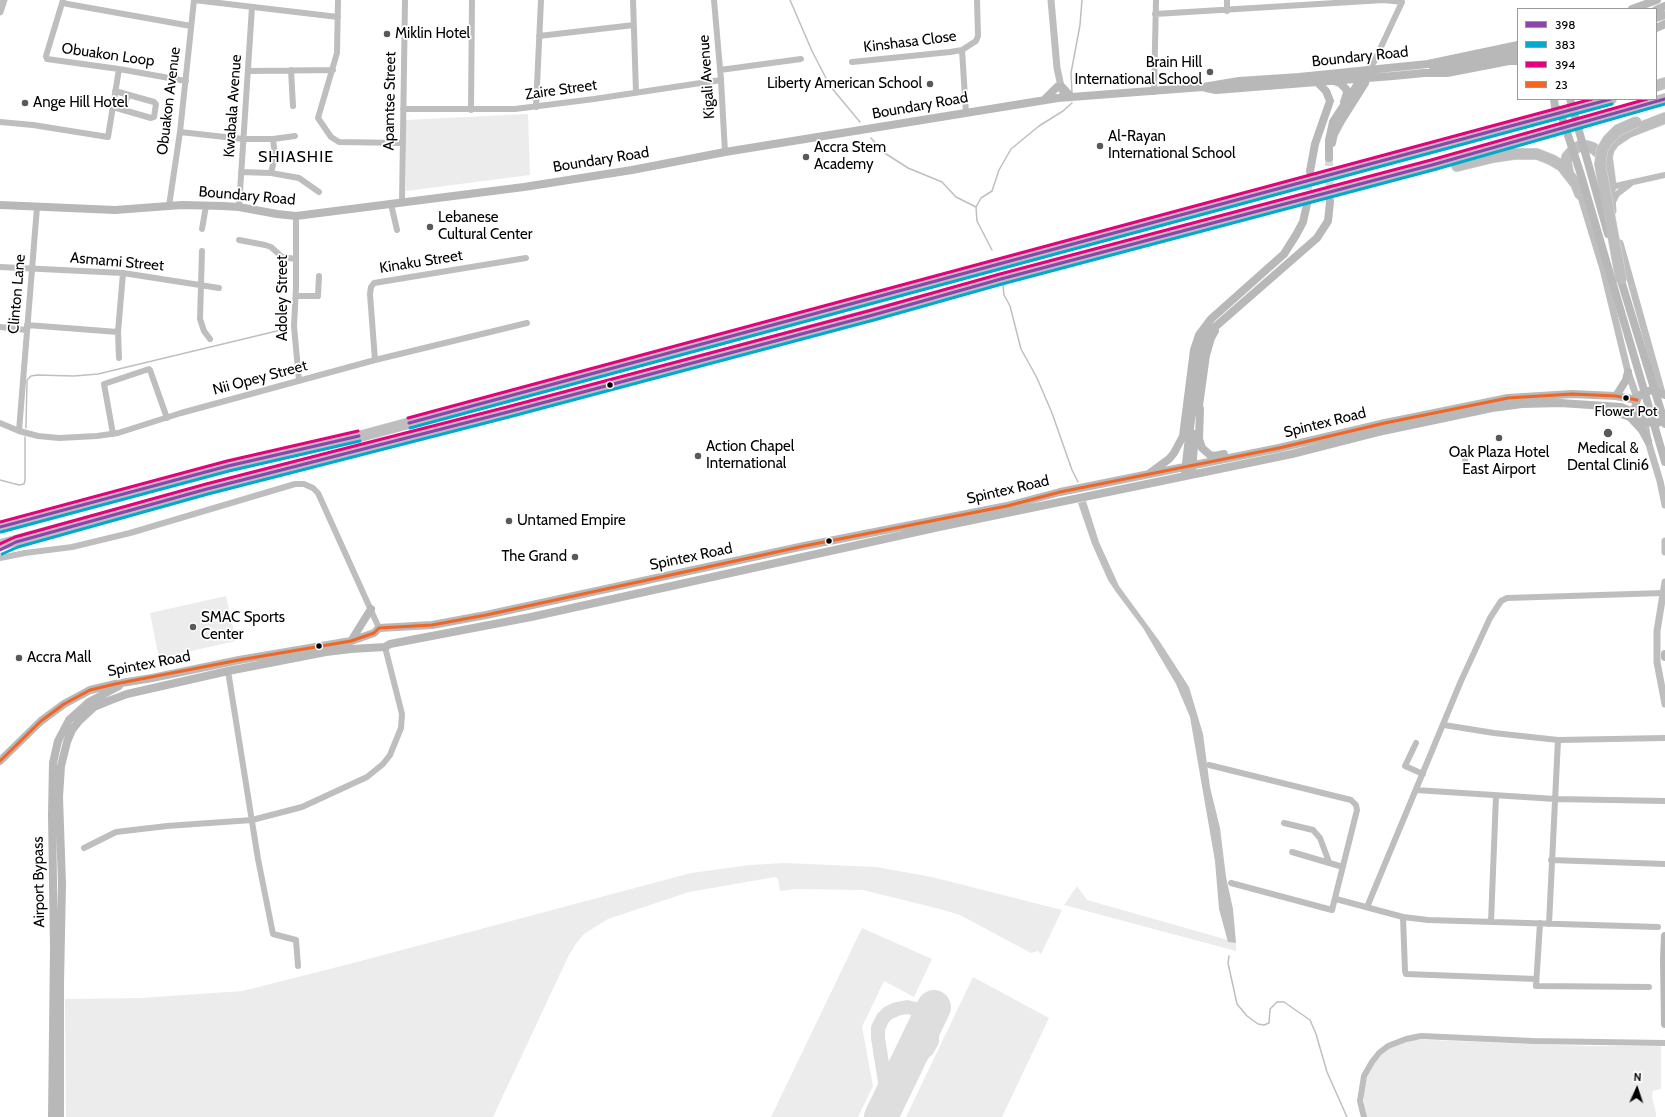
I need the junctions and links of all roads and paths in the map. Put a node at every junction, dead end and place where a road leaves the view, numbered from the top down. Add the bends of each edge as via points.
1 (3, 0) edge
2 (194, 0) edge
3 (338, 0) edge
4 (405, 0) edge
5 (472, 0) edge
6 (541, 0) edge
7 (633, 0) edge
8 (714, 0) edge
9 (977, 0) edge
10 (1051, 0) edge
11 (1156, 0) edge
12 (1227, 0) edge
13 (1384, 0) edge
14 (1657, 0) edge
15 (62, 2) edge
16 (239, 3) edge
17 (1297, 3) edge
18 (252, 7) junction
19 (1635, 8) edge
20 (1227, 11) junction
21 (0, 12) edge
22 (1155, 14) junction
23 (338, 17) junction
24 (634, 25) junction
25 (191, 26) junction
26 (539, 36) junction
27 (1517, 45) edge
28 (962, 50) junction
29 (1517, 53) edge
30 (801, 59) dead end
31 (1517, 61) edge
32 (852, 62) dead end
33 (119, 69) junction
34 (291, 70) junction
35 (333, 70) junction
36 (720, 70) junction
37 (248, 71) junction
38 (1369, 71) junction
39 (1424, 72) junction
40 (1386, 77) junction
41 (721, 80) junction
42 (1331, 80) junction
43 (186, 81) junction
44 (1316, 82) junction
45 (1059, 87) junction
46 (1203, 87) junction
47 (115, 91) junction
48 (636, 92) junction
49 (1154, 92) junction
50 (128, 95) junction
51 (1358, 96) junction
52 (1064, 97) junction
53 (1665, 99) edge
54 (1044, 100) junction
55 (1554, 100) edge
56 (1559, 100) edge
57 (1570, 100) edge
58 (1607, 100) edge
59 (294, 106) dead end
60 (1342, 106) junction
61 (113, 107) junction
62 (536, 107) junction
63 (403, 109) junction
64 (123, 110) junction
65 (471, 110) junction
66 (1560, 111) junction
67 (1665, 112) edge
68 (966, 113) junction
69 (1665, 118) edge
70 (0, 122) edge
71 (180, 132) junction
72 (295, 136) dead end
73 (243, 139) junction
74 (273, 140) junction
75 (402, 143) junction
76 (1330, 149) junction
77 (725, 152) junction
78 (1329, 158) tunnel mouth
79 (1310, 171) tunnel mouth
80 (241, 172) junction
81 (1568, 172) junction
82 (271, 173) junction
83 (1608, 174) junction
84 (1665, 175) edge
85 (1635, 181) junction
86 (1610, 187) junction
87 (1337, 191) junction
88 (319, 192) dead end
89 (1580, 194) joint
90 (1330, 202) tunnel mouth
91 (1613, 202) junction
92 (402, 203) junction
93 (391, 204) junction
94 (1307, 204) tunnel mouth
95 (0, 205) edge
96 (169, 206) junction
97 (206, 206) junction
98 (37, 207) junction
99 (239, 207) junction
100 (296, 216) junction
101 (202, 229) dead end
102 (397, 230) dead end
103 (239, 240) dead end
104 (202, 251) dead end
105 (526, 258) dead end
106 (296, 259) junction
107 (0, 267) edge
108 (31, 269) junction
109 (123, 273) junction
110 (319, 276) dead end
111 (1621, 279) junction
112 (200, 285) junction
113 (219, 288) dead end
114 (1239, 295) junction
115 (1252, 295) junction
116 (296, 296) junction
117 (1222, 321) junction
118 (527, 323) dead end
119 (0, 327) edge
120 (27, 328) junction
121 (118, 332) junction
122 (210, 339) dead end
123 (119, 358) dead end
124 (375, 360) junction
125 (1628, 372) junction
126 (300, 381) junction
127 (1664, 394) edge
128 (1616, 396) junction
129 (1637, 399) junction
130 (1586, 404) junction
131 (1200, 409) junction
132 (1636, 413) junction
133 (167, 418) junction
134 (1665, 418) edge
135 (1645, 422) junction
136 (0, 423) edge
137 (1665, 424) edge
138 (19, 431) junction
139 (113, 434) junction
140 (1324, 438) junction
141 (1648, 441) junction
142 (1665, 462) edge
143 (1189, 467) junction
144 (1146, 475) junction
145 (1189, 476) junction
146 (1665, 505) edge
147 (0, 527) edge
148 (1665, 541) edge
149 (16, 542) junction
150 (0, 545) edge
151 (0, 550) edge
152 (1665, 552) edge
153 (0, 558) edge
154 (1665, 582) edge
155 (1663, 593) junction
156 (371, 609) junction
157 (380, 630) junction
158 (351, 641) junction
159 (384, 646) junction
160 (228, 671) junction
161 (127, 682) junction
162 (127, 694) joint
163 (1665, 704) edge
164 (1444, 725) junction
165 (1665, 738) edge
166 (1558, 740) junction
167 (1416, 743) dead end
168 (0, 761) edge
169 (1209, 765) dead end
170 (1423, 774) junction
171 (1416, 790) junction
172 (1496, 796) junction
173 (1555, 799) junction
174 (1665, 801) edge
175 (252, 820) junction
176 (1284, 822) dead end
177 (84, 848) dead end
178 (1292, 852) dead end
179 (1551, 860) junction
180 (1329, 862) junction
181 (1665, 864) edge
182 (1343, 867) junction
183 (1231, 883) dead end
184 (1336, 899) junction
185 (1367, 907) junction
186 (1403, 917) junction
187 (1491, 922) junction
188 (1540, 923) junction
189 (1549, 924) junction
190 (1658, 927) dead end
191 (1665, 936) edge
192 (298, 966) dead end
193 (1536, 979) junction
194 (1649, 987) dead end
195 (1665, 1024) edge
196 (1665, 1043) edge
197 (52, 1117) edge
198 (60, 1117) edge
199 (1364, 1117) edge

1 - 21 street
2 - 16 street
2 - 25 street, Obuakon Avenue
3 - 23 street
4 - 63 street, Apamtse Street
5 - 65 street
6 - 26 street
7 - 24 street
8 - 36 street, Kigali Avenue
9 - 28 street, Kinshasa Close via 978,36 976,41
10 - 45 street
11 - 22 street
12 - 20 street
13 - 17 street
13 - 38 street via 1402,2
14 - 19 main road
15 - 25 street, Obuakon Loop
15 - 33 street, Obuakon Loop via 47,59
16 - 18 street
17 - 20 street
18 - 23 street
18 - 37 street, Kwabala Avenue
20 - 22 street
22 - 49 street
23 - 35 street via 337,53
24 - 26 street
24 - 48 street
25 - 43 street, Obuakon Avenue
26 - 62 street
27 - 38 main road, Boundary Road via 1428,64
28 - 32 street, Kinshasa Close
28 - 68 street
29 - 39 main road
30 - 36 street
31 - 39 main road, Boundary Road via 1447,73
33 - 43 street, Obuakon Loop
33 - 47 street
34 - 35 street
34 - 37 street
34 - 59 street
35 - 75 street via 317,115 331,138 339,142
36 - 41 street, Kigali Avenue
37 - 73 street, Kwabala Avenue
38 - 40 main road, Boundary Road
38 - 42 main road, Boundary Road
38 - 46 main road, Boundary Road via 1239,81
38 - 51 main road
38 - 60 main road
39 - 40 main road, Boundary Road
40 - 51 main road via 1369,86
41 - 48 street, Zaire Street
41 - 77 street, Kigali Avenue
42 - 44 main road, Boundary Road
42 - 60 main road via 1346,89 1346,99
43 - 71 street, Obuakon Avenue
44 - 46 main road, Boundary Road via 1216,90
44 - 79 main road via 1326,91 1330,102 1315,144
45 - 52 main road
45 - 52 street
45 - 54 main road
46 - 49 main road, Boundary Road
47 - 50 street
47 - 61 street
48 - 62 street, Zaire Street
49 - 52 main road, Boundary Road
50 - 64 street
50 - 64 street via 154,102 154,117
51 - 76 main road via 1341,121
52 - 54 main road, Boundary Road
53 - 87 highway
54 - 68 main road, Boundary Road
55 - 66 main road via 1555,107
56 - 66 main road
57 - 111 main road, bridge
58 - 147 highway via 365,435 220,468
60 - 76 main road via 1329,132
61 - 64 street
61 - 70 street via 108,138
62 - 65 street, Zaire Street
63 - 65 street, Zaire Street
63 - 75 street, Apamtse Street
66 - 142 main road, bridge
67 - 111 highway, bridge via 1618,130 1602,150 1600,164
68 - 77 main road, Boundary Road
69 - 83 highway via 1629,132 1614,142 1607,157
71 - 73 street
71 - 96 street, Obuakon Avenue
72 - 74 street
73 - 74 street
73 - 80 street, Kwabala Avenue
74 - 82 street
75 - 92 street, Apamtse Street
76 - 78 main road
77 - 92 main road, Boundary Road via 632,170
80 - 82 street
80 - 99 street, Kwabala Avenue
81 - 83 highway via 1567,157 1574,149 1587,146 1600,154
81 - 87 highway via 1543,155 1514,154 1368,188
81 - 89 highway
82 - 88 street via 299,178
83 - 86 highway
84 - 85 street
85 - 86 street
85 - 91 street via 1623,188
86 - 91 street
87 - 149 highway via 524,408 207,489
89 - 125 street via 1603,269
90 - 115 main road via 1328,221 1317,238
91 - 127 street via 1614,222 1622,255
92 - 93 main road, Boundary Road
93 - 100 main road, Boundary Road
93 - 102 street
94 - 114 main road via 1303,222 1284,254
95 - 98 main road, Boundary Road
96 - 97 main road, Boundary Road
96 - 98 main road, Boundary Road via 115,210
97 - 99 main road, Boundary Road
97 - 101 street
98 - 108 street, Clinton Lane
99 - 100 main road, Boundary Road
100 - 106 street, Adoley Street
103 - 106 street via 271,247 282,256
104 - 112 street
105 - 124 street, Kinaku Street via 374,283 370,294
106 - 116 street, Adoley Street
107 - 108 street, Asmami Street
108 - 109 street, Asmami Street
108 - 120 street, Clinton Lane
109 - 112 street, Asmami Street
109 - 121 street
110 - 116 street via 318,296
111 - 137 main road, bridge
112 - 113 street, Asmami Street
112 - 122 street via 200,319
114 - 115 main road
114 - 144 main road via 1212,319 1199,335 1194,350 1183,436 1170,458
115 - 117 main road
116 - 126 street, Adoley Street via 294,326
117 - 131 main road via 1211,338 1206,355
117 - 143 main road via 1207,335 1200,351
118 - 124 street, Nii Opey Street
119 - 120 street
120 - 121 street
120 - 138 street, Clinton Lane
121 - 123 street
124 - 126 street, Nii Opey Street
125 - 128 main road
125 - 129 street
126 - 133 street, Nii Opey Street
127 - 129 main road via 1649,390
128 - 129 main road, Spintex Road
128 - 140 main road, Spintex Road via 1572,394 1508,398
129 - 132 main road
130 - 132 main road, Spintex Road via 1621,407
130 - 141 main road via 1630,418 1642,430
130 - 145 main road, Spintex Road via 1522,404 1492,408
131 - 140 main road via 1200,444 1210,455 1301,439
131 - 143 main road
132 - 135 main road
133 - 139 street, Nii Opey Street
133 - 139 street via 148,369 104,384
134 - 135 main road via 1658,423
135 - 141 street
136 - 138 street, Nii Opey Street
138 - 139 street, Nii Opey Street via 59,438
140 - 143 main road, Spintex Road
141 - 146 street
143 - 144 main road, Spintex Road
143 - 145 main road
144 - 157 main road, Spintex Road via 432,625
145 - 159 main road, Spintex Road via 931,528 524,618
148 - 152 street
149 - 150 highway
149 - 151 highway
153 - 156 street via 72,547 130,533 295,484 304,484 318,493
154 - 155 street
155 - 163 street via 1657,631 1657,662
155 - 164 street via 1501,600 1480,639
156 - 157 street
156 - 158 main road
157 - 158 main road, Spintex Road
157 - 159 main road via 373,640
157 - 159 main road via 392,635
158 - 161 main road, Spintex Road
159 - 160 main road, Spintex Road via 326,652
159 - 175 street via 400,701 402,720 390,755 366,777 302,807
160 - 162 main road, Spintex Road
160 - 175 street
161 - 168 main road, Spintex Road via 90,690 72,699 41,721
161 - 197 main road, Airport Bypass via 80,708 63,730 55,752 52,787
162 - 198 main road, Airport Bypass via 94,707 82,718 72,730 63,756 59,797 62,884
164 - 166 street
164 - 170 street
165 - 166 street
166 - 173 street
167 - 170 street via 1405,766
169 - 182 street via 1354,802 1357,810
170 - 171 street
171 - 172 street
171 - 185 street
172 - 173 street
172 - 187 street
173 - 174 street
173 - 179 street
175 - 177 street via 116,832
175 - 192 street via 273,934 296,940
176 - 180 street via 1313,830 1320,838
178 - 180 street
179 - 181 street
179 - 189 street
180 - 182 street
182 - 184 street
183 - 184 street via 1332,910
184 - 185 street
185 - 186 street
186 - 187 street
186 - 193 street via 1406,974
187 - 188 street
188 - 189 street
188 - 193 street
189 - 190 street
191 - 195 main road
193 - 194 street via 1537,986
196 - 199 street via 1533,1042 1421,1036 1406,1039 1388,1046 1379,1053 1364,1076 1360,1100

